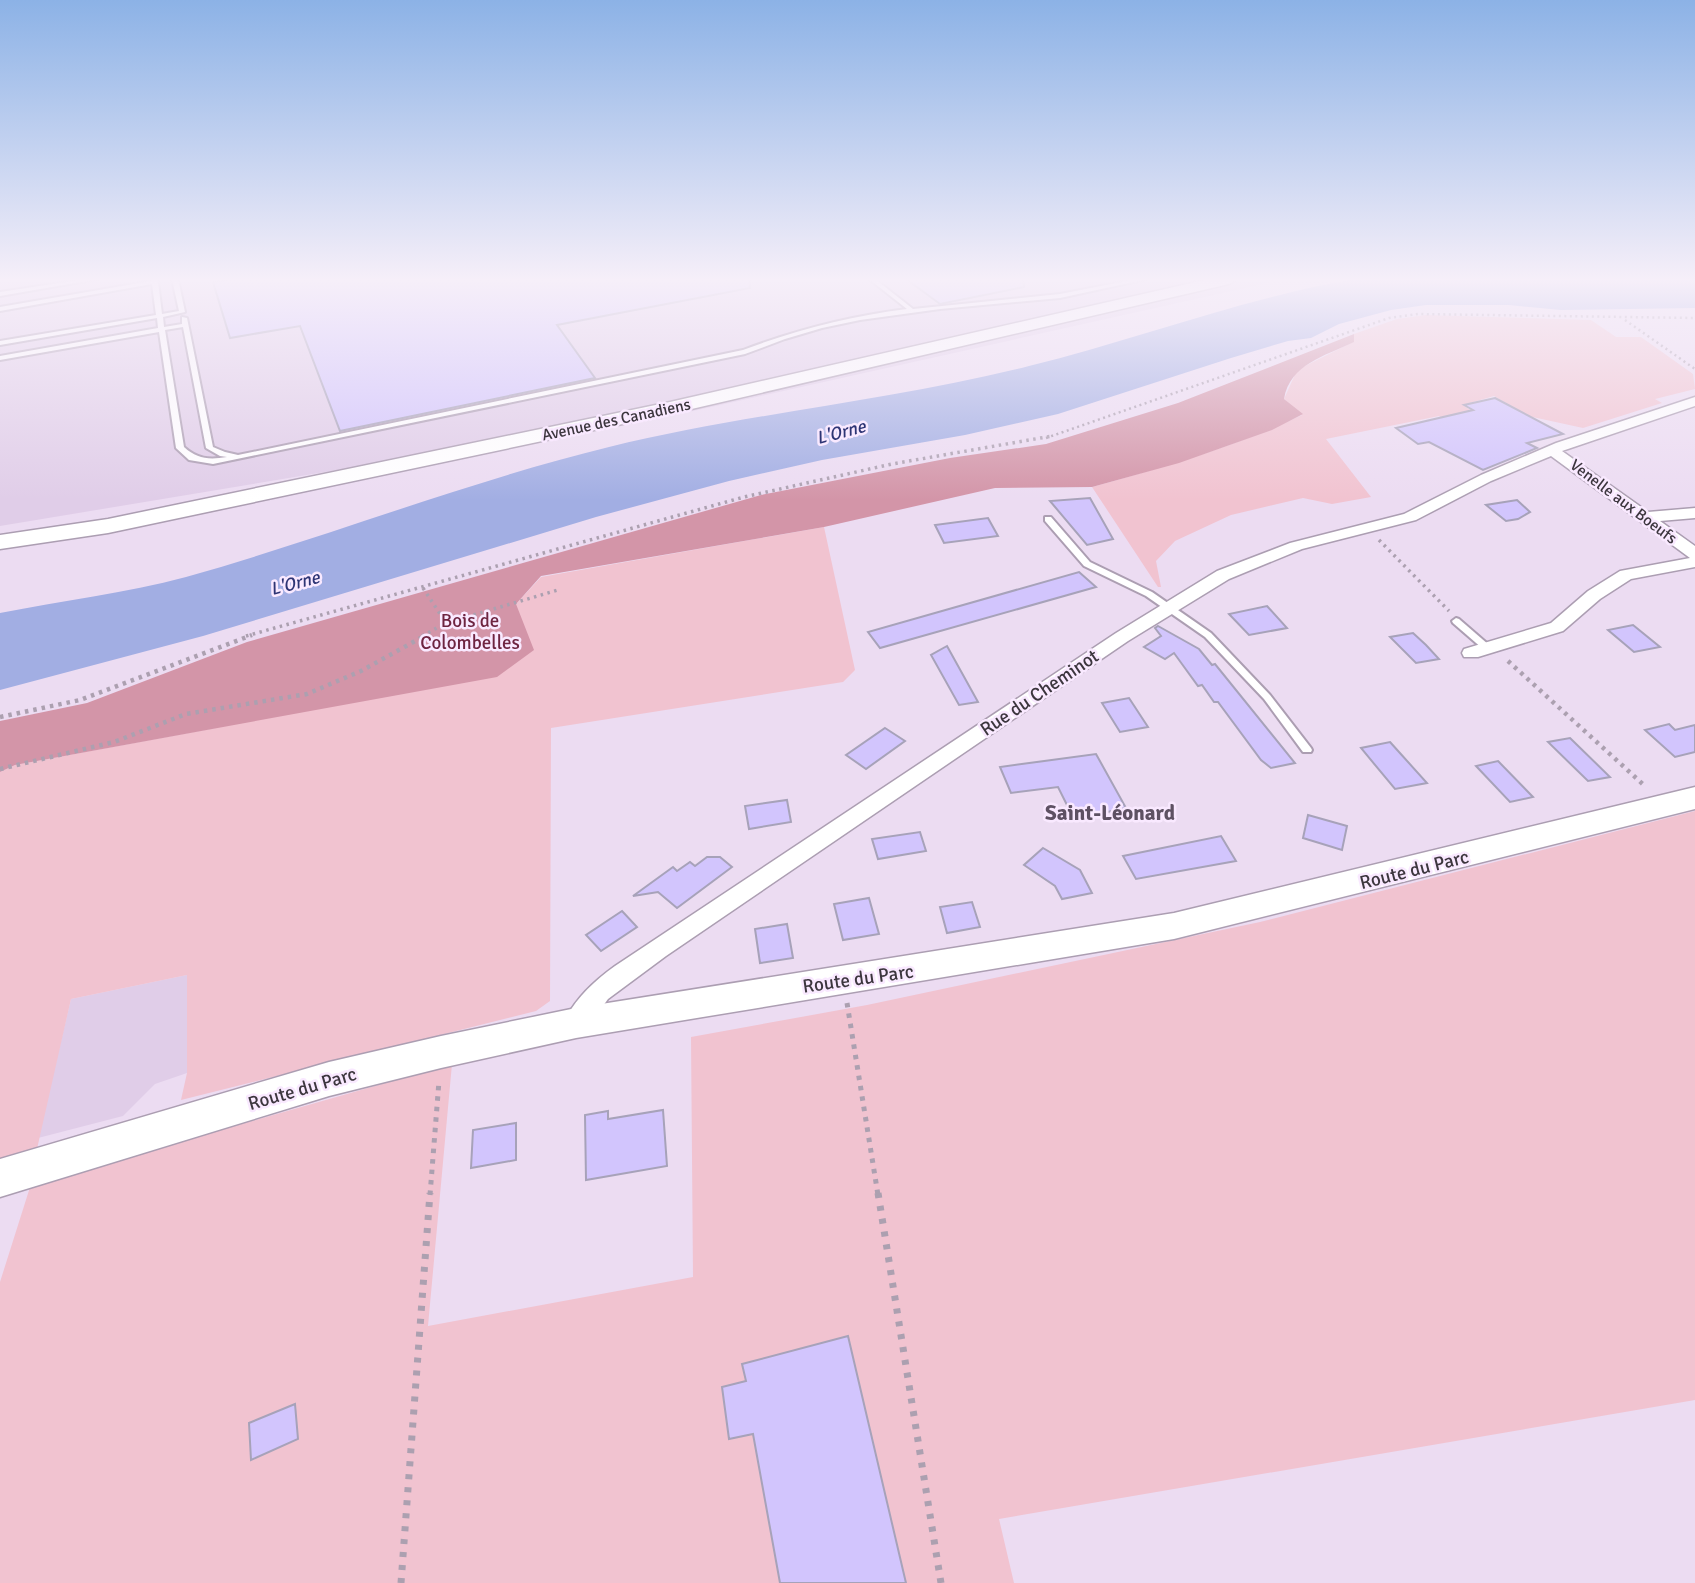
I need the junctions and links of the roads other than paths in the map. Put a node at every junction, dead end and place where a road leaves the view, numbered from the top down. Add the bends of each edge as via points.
1 (29, 353) edge
2 (166, 353) edge
3 (191, 353) edge
4 (741, 353) edge
5 (909, 353) edge
6 (0, 358) edge
7 (1695, 401) edge
8 (1552, 450) junction
9 (257, 455) junction
10 (1695, 513) edge
11 (1646, 517) junction
12 (1048, 519) dead end
13 (0, 542) edge
14 (1695, 554) edge
15 (1695, 562) edge
16 (1172, 608) junction
17 (1456, 621) dead end
18 (1479, 650) joint
19 (1307, 750) dead end
20 (1681, 802) edge
21 (576, 1023) junction
22 (12, 1174) edge

1 - 6 lane
2 - 9 lane via 184,454 213,462
3 - 9 lane via 210,448 228,456
4 - 9 lane
5 - 13 street, Avenue des Canadiens via 108,526
7 - 8 street, Rue du Cheminot
8 - 11 street, Venelle aux Boeufs
8 - 16 street, Rue du Cheminot via 1410,517 1247,563
10 - 11 street
11 - 14 street, Venelle aux Boeufs
12 - 16 lane via 1087,564
15 - 18 street via 1626,575 1594,595 1558,627
16 - 19 lane via 1208,635 1267,697
16 - 21 street, Rue du Cheminot via 1099,652 657,949 605,988 579,1013
17 - 18 lane
20 - 21 street, Route du Parc via 1174,926
21 - 22 street, Route du Parc via 329,1079

